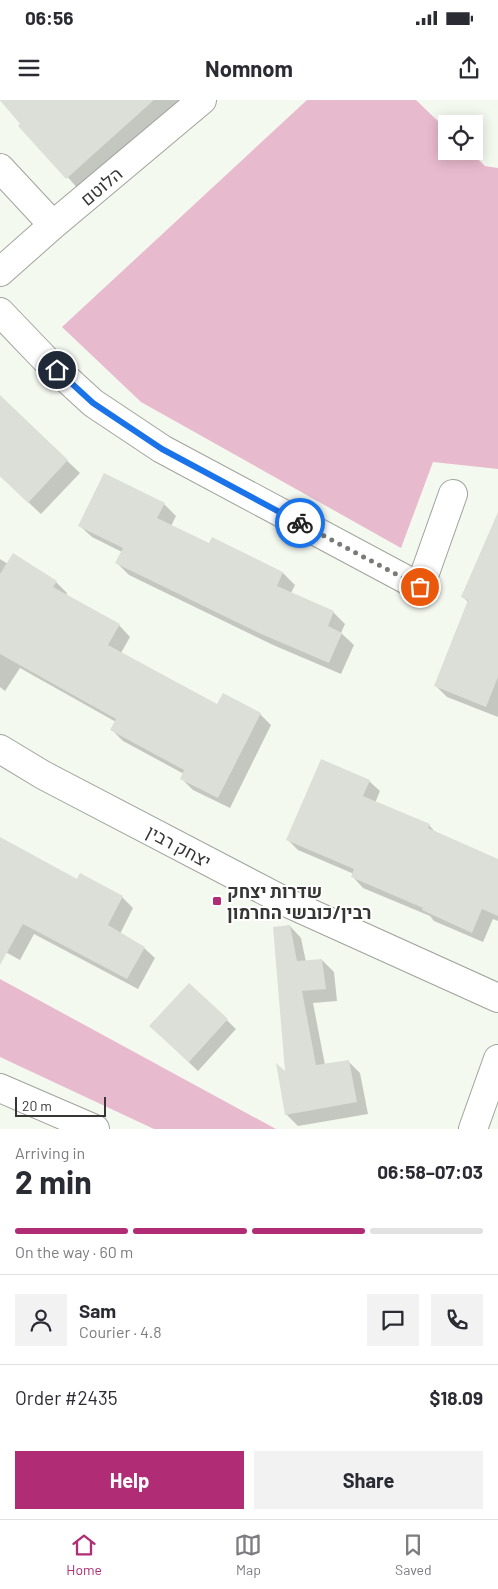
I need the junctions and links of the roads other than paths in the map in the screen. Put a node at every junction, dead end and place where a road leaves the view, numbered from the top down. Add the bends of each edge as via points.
1 (202, 100) edge
2 (0, 168) edge
3 (54, 224) junction
4 (0, 272) edge
5 (0, 312) edge
6 (454, 494) dead end
7 (0, 749) edge
8 (498, 998) edge
9 (498, 1059) edge
10 (0, 1088) edge
11 (95, 1129) edge
12 (473, 1129) edge

1 - 3 street, הלוטם
2 - 3 street
3 - 4 street, הלוטם
5 - 6 street via 93,403 162,449 420,587
7 - 8 street, יצחק רבין via 43,775 290,904
9 - 12 street
10 - 11 street

